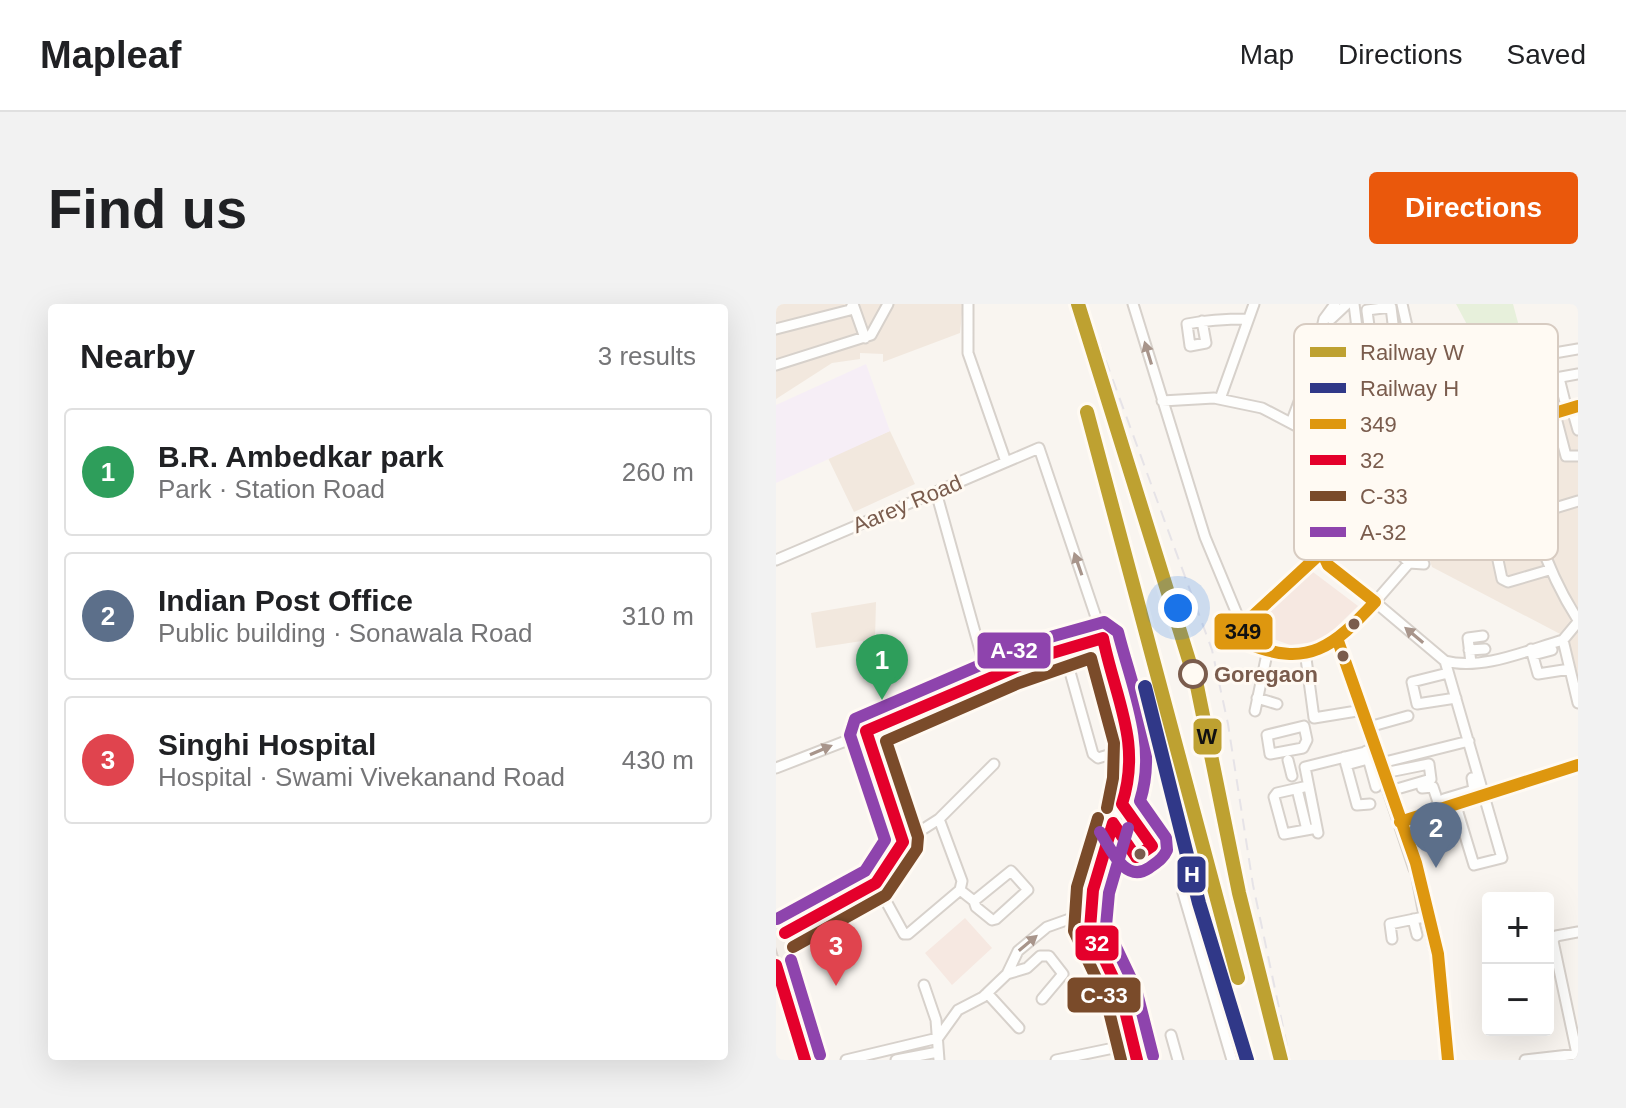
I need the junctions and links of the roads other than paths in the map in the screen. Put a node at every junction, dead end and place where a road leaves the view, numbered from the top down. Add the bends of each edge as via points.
1 (853, 304) edge
2 (888, 304) edge
3 (968, 304) edge
4 (1133, 304) edge
5 (1254, 304) edge
6 (1333, 304) edge
7 (1347, 304) edge
8 (1354, 304) edge
9 (1402, 304) edge
10 (1248, 319) junction
11 (1202, 321) dead end
12 (1327, 324) edge
13 (1329, 324) edge
14 (1356, 324) edge
15 (1406, 324) edge
16 (776, 329) edge
17 (865, 338) junction
18 (1578, 349) edge
19 (1558, 353) edge
20 (776, 365) edge
21 (1578, 374) edge
22 (1559, 378) joint
23 (1220, 399) junction
24 (1162, 401) junction
25 (1572, 408) edge
26 (1294, 415) edge
27 (1291, 423) junction
28 (1294, 425) edge
29 (1558, 425) edge
30 (1578, 430) edge
31 (1578, 456) edge
32 (1006, 462) junction
33 (936, 492) junction
34 (1578, 501) edge
35 (1558, 507) edge
36 (776, 560) edge
37 (1310, 560) joint
38 (1326, 560) edge
39 (1406, 560) edge
40 (1498, 560) edge
41 (1546, 560) edge
42 (1409, 563) junction
43 (1424, 564) dead end
44 (1328, 565) junction
45 (1549, 570) junction
46 (1375, 602) junction
47 (1578, 621) edge
48 (1242, 626) junction
49 (1483, 636) dead end
50 (1103, 638) junction
51 (1563, 640) junction
52 (1338, 641) junction
53 (1268, 649) junction
54 (1485, 649) dead end
55 (1469, 650) junction
56 (1552, 650) dead end
57 (1305, 651) junction
58 (1532, 652) junction
59 (1445, 661) junction
60 (1471, 663) junction
61 (1070, 672) dead end
62 (1448, 673) junction
63 (1573, 674) edge
64 (988, 679) junction
65 (1257, 698) junction
66 (1456, 698) junction
67 (1578, 703) edge
68 (1277, 704) dead end
69 (1363, 710) junction
70 (1255, 711) dead end
71 (1408, 716) dead end
72 (1369, 727) junction
73 (866, 731) junction
74 (1469, 741) junction
75 (1132, 748) junction
76 (1303, 748) junction
77 (1370, 753) junction
78 (1288, 760) dead end
79 (1343, 760) junction
80 (994, 764) dead end
81 (1578, 765) edge
82 (1306, 767) junction
83 (776, 768) edge
84 (1383, 768) junction
85 (1472, 778) dead end
86 (1345, 780) dead end
87 (1376, 787) dead end
88 (1441, 787) dead end
89 (1302, 788) junction
90 (1391, 794) junction
91 (1485, 797) junction
92 (1370, 804) dead end
93 (1447, 806) junction
94 (939, 819) junction
95 (1401, 824) junction
96 (903, 842) junction
97 (876, 883) junction
98 (960, 890) junction
99 (1183, 893) dead end
100 (974, 901) junction
101 (1089, 912) junction
102 (1424, 912) junction
103 (1413, 919) junction
104 (1578, 932) edge
105 (778, 935) edge
106 (1417, 935) dead end
107 (1392, 939) dead end
108 (776, 965) edge
109 (1007, 974) junction
110 (1562, 982) junction
111 (1554, 984) edge
112 (924, 985) dead end
113 (1212, 991) junction
114 (987, 993) junction
115 (1198, 995) dead end
116 (1042, 999) dead end
117 (1019, 1028) dead end
118 (1171, 1035) dead end
119 (938, 1038) junction
120 (1133, 1044) junction
121 (1578, 1054) edge
122 (939, 1056) edge
123 (805, 1060) edge
124 (816, 1060) edge
125 (846, 1060) edge
126 (896, 1060) edge
127 (1056, 1060) edge
128 (1137, 1060) edge
129 (1178, 1060) edge
130 (1232, 1060) edge
131 (1448, 1060) edge
132 (1525, 1060) edge

1 - 16 street via 850,310
1 - 17 street
2 - 17 street
3 - 32 street via 968,353
24 -> 4 street
5 - 10 street
6 - 12 street
7 - 13 street
8 - 14 street
9 - 15 street
10 - 11 street
10 - 23 street
17 - 20 street
18 - 19 street
21 - 22 street
22 - 25 street
23 - 24 street
23 - 27 street via 1262,408
24 - 48 street via 1205,537
25 - 30 street
26 - 27 street
27 - 28 street
29 - 31 street via 1566,456
32 - 33 street, Aarey Road
50 -> 32 street, Aarey Road via 1039,448
33 - 36 street, Aarey Road
33 - 64 street
34 - 35 street
37 - 44 street
37 - 48 street
38 - 44 street
39 - 42 street
40 - 45 street via 1502,579 1508,582
41 - 45 street
42 - 43 street
42 - 46 street
44 - 46 street
45 - 47 street
46 - 52 street
59 -> 46 street
47 - 51 street
48 - 53 street via 1246,643
49 - 55 street via 1468,638
50 - 64 street via 1062,647
50 - 75 street
51 - 58 street
51 - 63 street
52 - 57 street
52 - 69 street
53 - 57 street
53 - 65 street
54 - 55 street
55 - 60 street
56 - 58 street
57 - 69 street via 1316,720
58 - 60 street
58 - 63 street via 1538,675
59 - 60 street
59 - 62 street
61 - 75 street via 1093,754 1098,758
62 - 66 street
62 - 66 street via 1412,682 1417,704
63 - 67 street
64 - 73 street
65 - 68 street
65 - 70 street
66 - 74 street
69 - 72 street
71 - 72 street
72 - 77 street
83 -> 73 street
73 - 96 street
74 - 84 street
74 - 91 street
75 - 101 street via 1132,781 1113,823
76 - 76 street via 1272,755 1266,735 1304,726
76 - 82 street
77 - 79 street
77 - 84 street
77 - 87 street
78 - 82 street via 1292,774
79 - 82 street
79 - 86 street
79 - 92 street via 1357,805
80 - 94 street
81 - 91 street
82 - 89 street
84 - 90 street
84 - 90 street via 1429,764 1431,779
85 - 93 street via 1471,792
88 - 93 street
89 - 89 street via 1314,830 1287,835 1274,795
90 - 93 street via 1432,786
90 - 95 street
91 - 93 street
91 - 93 street via 1501,859 1474,865
93 - 95 street
94 - 96 street
94 - 98 street via 962,881
95 - 102 street via 1416,863
96 - 97 street
97 - 98 street via 904,934
97 - 105 street
98 - 100 street
99 - 113 street
100 - 100 street via 1008,871 1028,890 992,920
109 -> 101 street via 1018,951 1047,927
101 - 120 street via 1090,929 1121,994
102 - 103 street
102 - 131 street via 1438,954
103 - 106 street
103 - 107 street via 1390,924
104 - 110 street via 1554,938
105 - 124 main road
108 - 123 main road
109 - 114 street
109 - 116 street via 1049,956 1063,974
110 - 111 street
110 - 121 street
112 - 119 street
113 - 115 street
113 - 130 street
114 - 117 street
114 - 119 street via 958,1010
118 - 129 street
119 - 122 street
119 - 125 street
120 - 127 street
120 - 128 street
121 - 132 street
122 - 126 street

